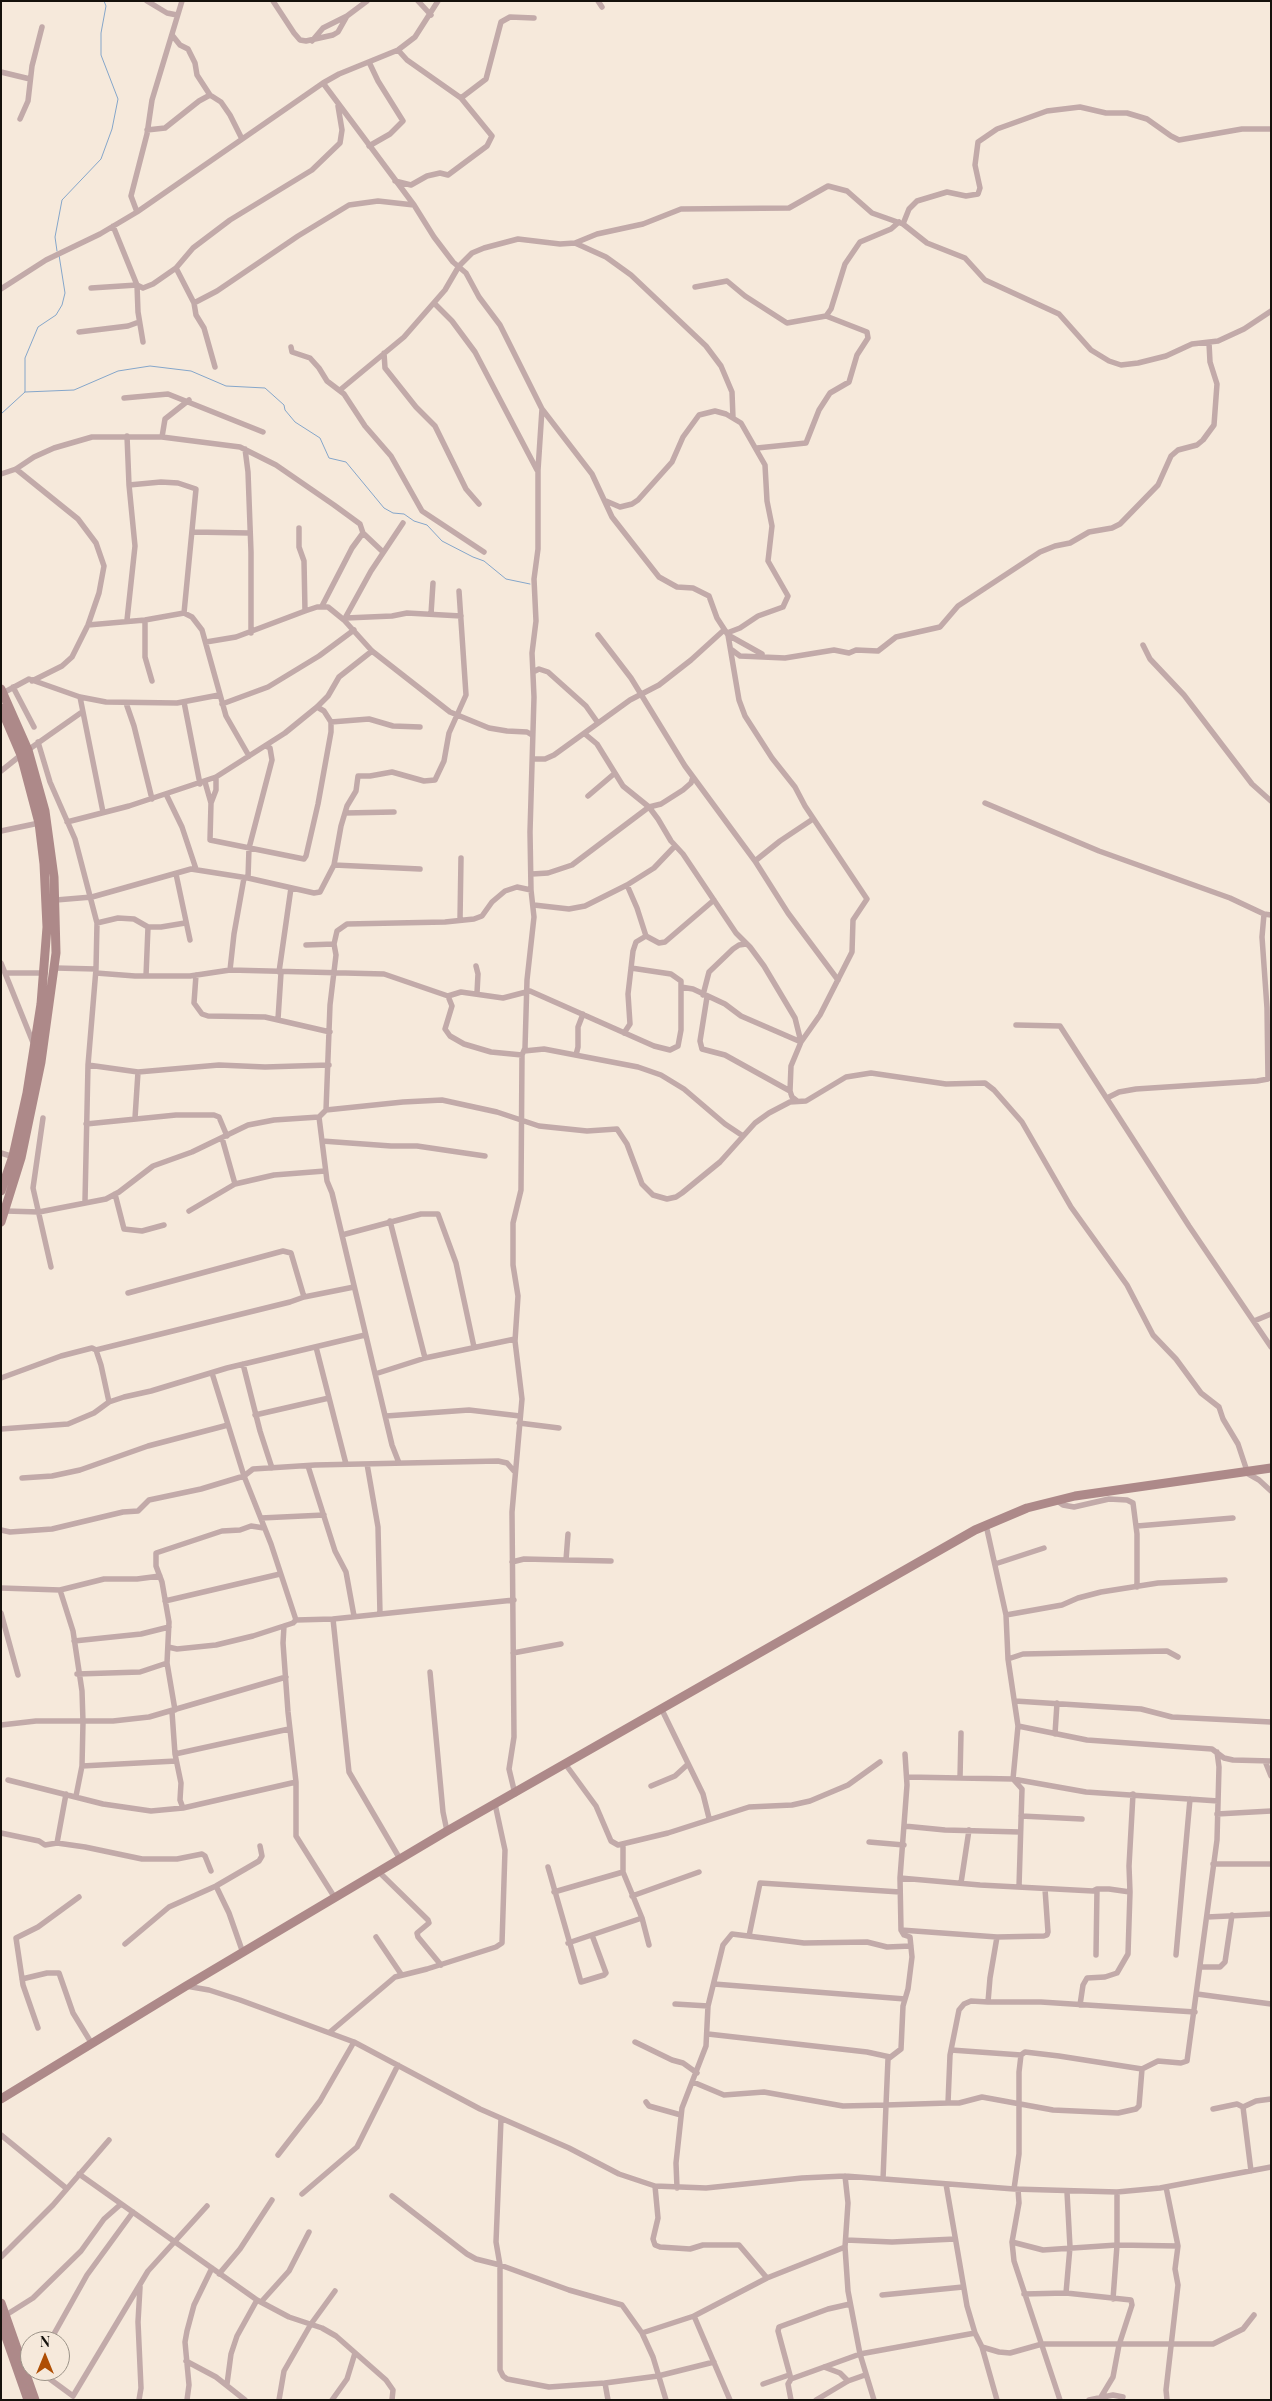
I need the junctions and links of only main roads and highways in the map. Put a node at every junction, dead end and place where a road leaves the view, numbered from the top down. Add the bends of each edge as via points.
1 (2, 691) edge
2 (1, 708) edge
3 (24, 753) junction
4 (17, 1157) junction
5 (1, 1191) edge
6 (1, 1222) edge
7 (1271, 1468) edge
8 (1, 2099) edge
9 (1, 2303) edge
10 (3, 2319) edge
11 (28, 2400) edge
12 (35, 2400) edge

1 - 3 main road
2 - 3 main road
3 - 4 main road via 39,823 47,927 45,973
3 - 4 main road via 45,811 56,900 55,968 41,1062
4 - 5 main road
4 - 6 main road
7 - 8 main road via 1101,1491 1027,1508 986,1525 447,1831
9 - 10 main road
10 - 11 main road
10 - 12 main road

